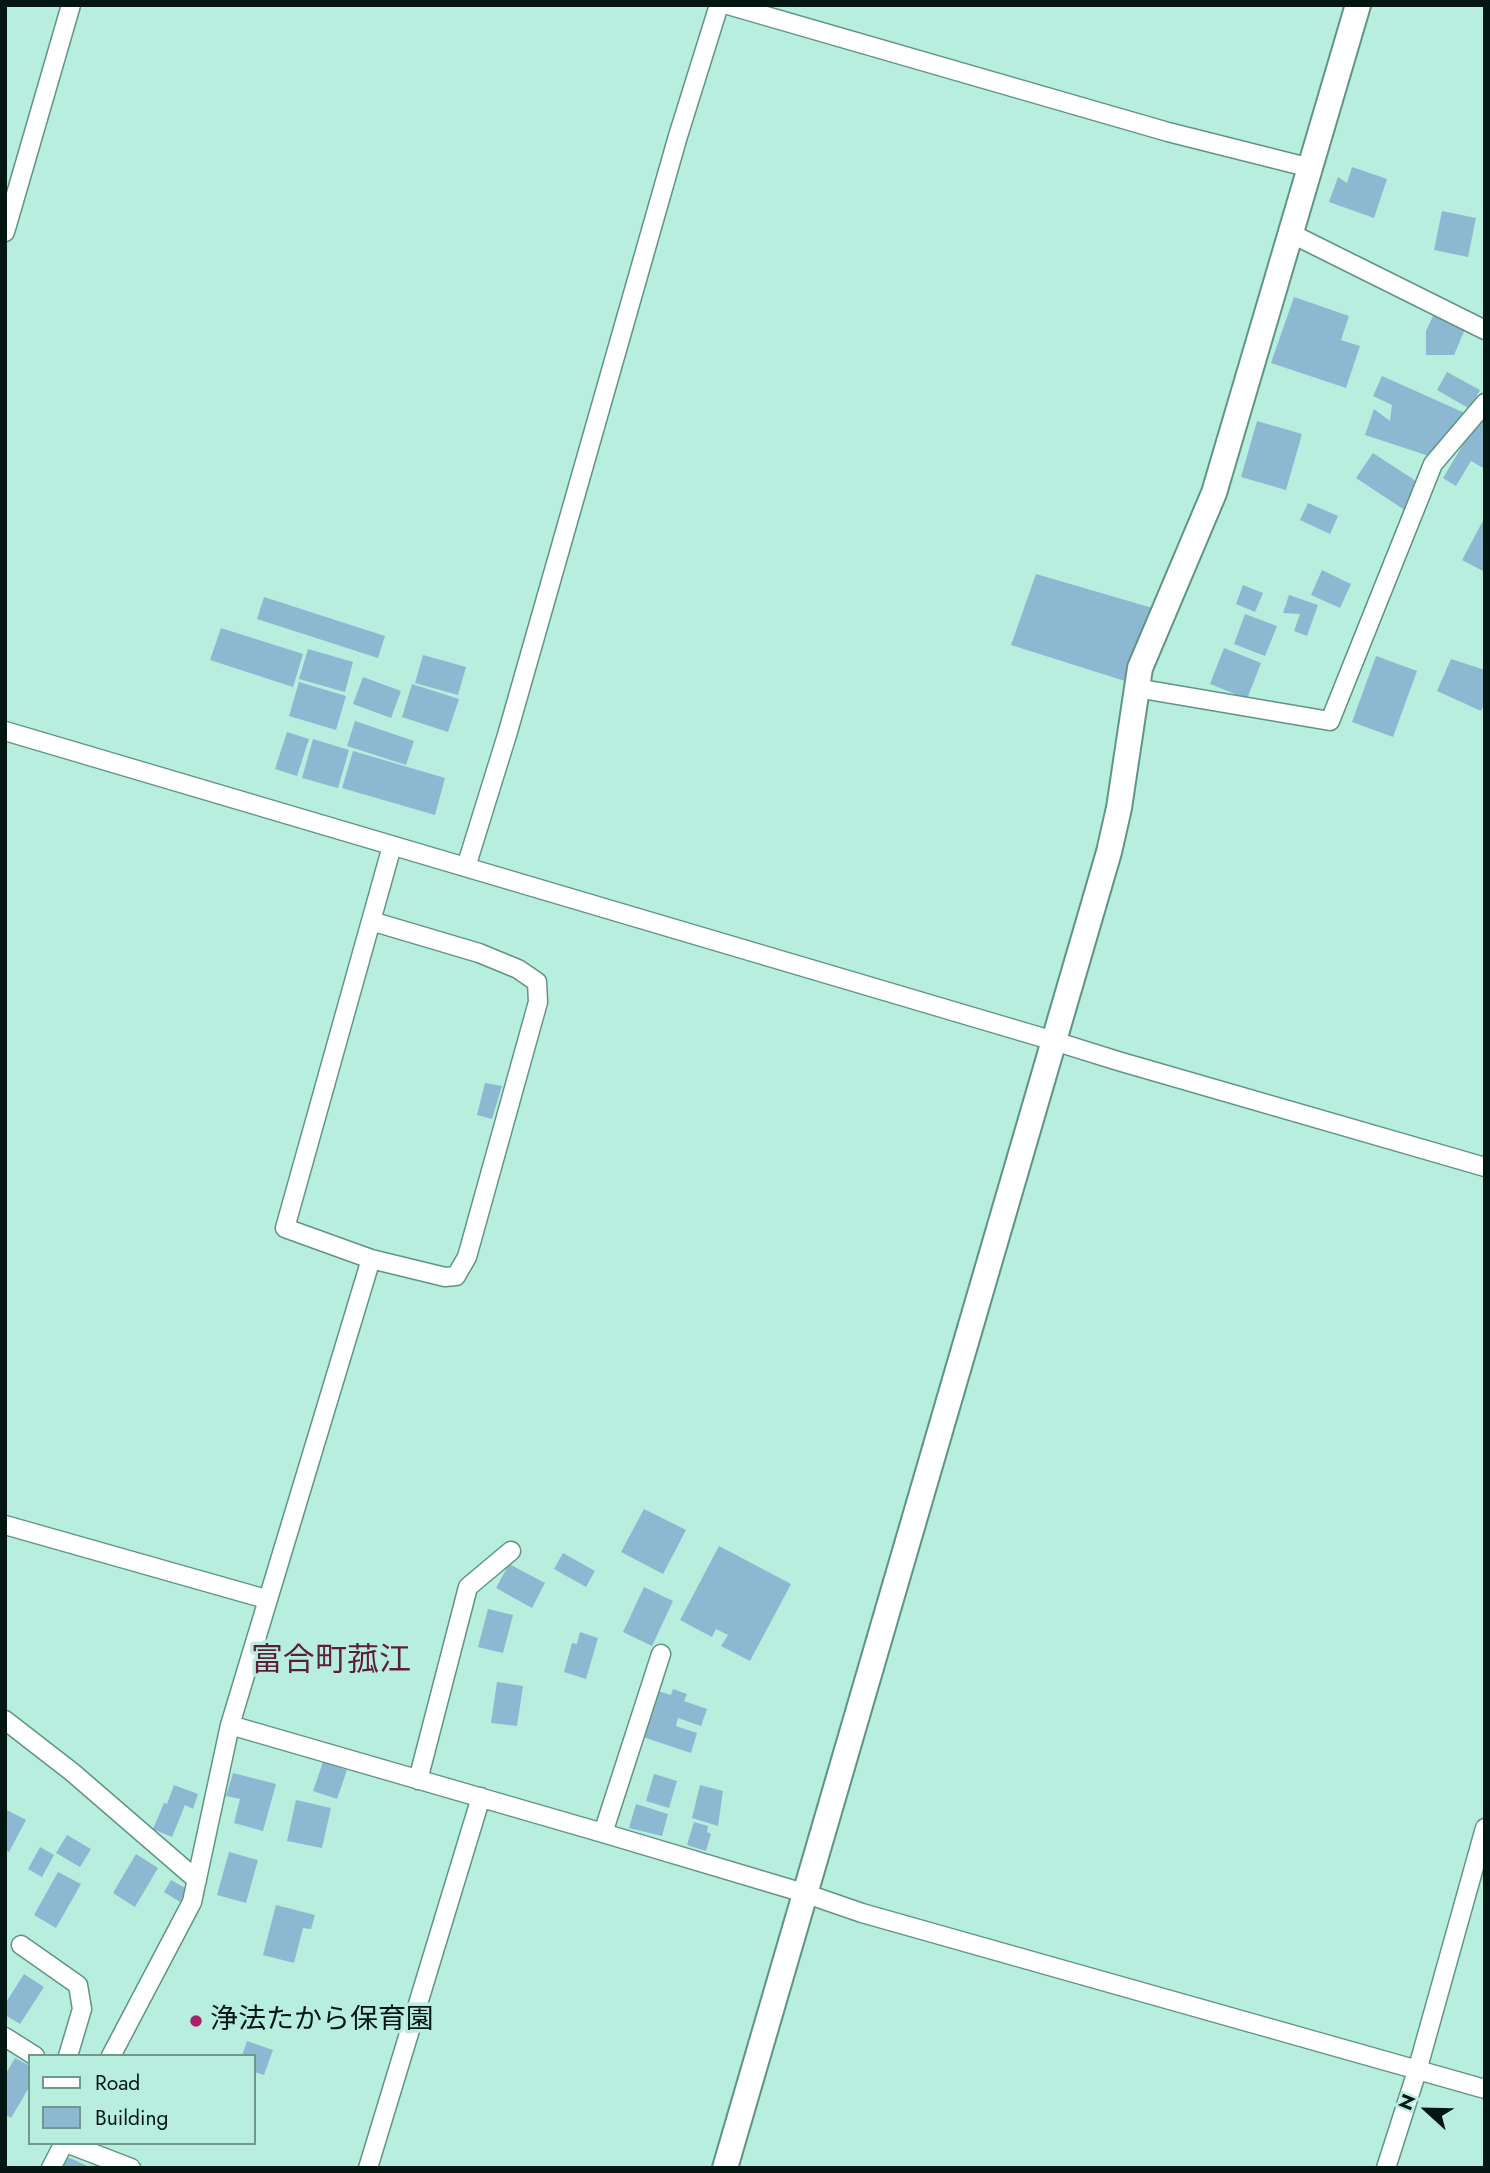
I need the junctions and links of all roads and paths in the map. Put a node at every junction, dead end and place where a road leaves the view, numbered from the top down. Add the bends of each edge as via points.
1 (71, 5) edge
2 (719, 5) edge
3 (728, 5) edge
4 (1357, 5) edge
5 (1311, 168) junction
6 (5, 232) edge
7 (1292, 234) junction
8 (1485, 330) edge
9 (1485, 403) edge
10 (1136, 688) junction
11 (5, 731) edge
12 (392, 846) junction
13 (466, 867) junction
14 (371, 921) junction
15 (1055, 1041) junction
16 (1485, 1167) edge
17 (371, 1259) junction
18 (5, 1525) edge
19 (511, 1551) dead end
20 (266, 1600) junction
21 (661, 1654) dead end
22 (5, 1720) edge
23 (230, 1725) junction
24 (418, 1780) junction
25 (481, 1797) junction
26 (1485, 1828) edge
27 (603, 1833) junction
28 (197, 1880) junction
29 (804, 1894) junction
30 (21, 1945) dead end
31 (5, 2038) edge
32 (32, 2054) edge
33 (69, 2054) edge
34 (112, 2054) edge
35 (1417, 2071) junction
36 (1485, 2090) edge
37 (64, 2145) edge
38 (70, 2145) edge
39 (51, 2168) edge
40 (131, 2168) edge
41 (368, 2168) edge
42 (724, 2168) edge
43 (1386, 2168) edge

1 - 6 street
2 - 13 street
3 - 5 street via 1168,132
4 - 5 street
5 - 7 street
7 - 8 street
7 - 10 street via 1214,494 1151,640
9 - 10 street via 1433,464 1330,721
10 - 15 street via 1109,852
11 - 12 street
12 - 13 street
12 - 14 street
13 - 15 street
14 - 17 street via 285,1228
14 - 17 street via 519,969 537,982 538,1002 462,1269 456,1276 445,1277
15 - 16 street
15 - 29 street
17 - 20 street
18 - 20 street
19 - 24 street via 468,1587
20 - 23 street
21 - 27 street
22 - 28 street
23 - 24 street
23 - 28 street
24 - 25 street
25 - 27 street
25 - 41 street
26 - 35 street
27 - 29 street
28 - 34 street via 191,1902
29 - 35 street
29 - 42 street
30 - 33 street via 78,1985 82,2009
31 - 32 street
35 - 36 street
35 - 43 street
37 - 39 street
38 - 40 street

